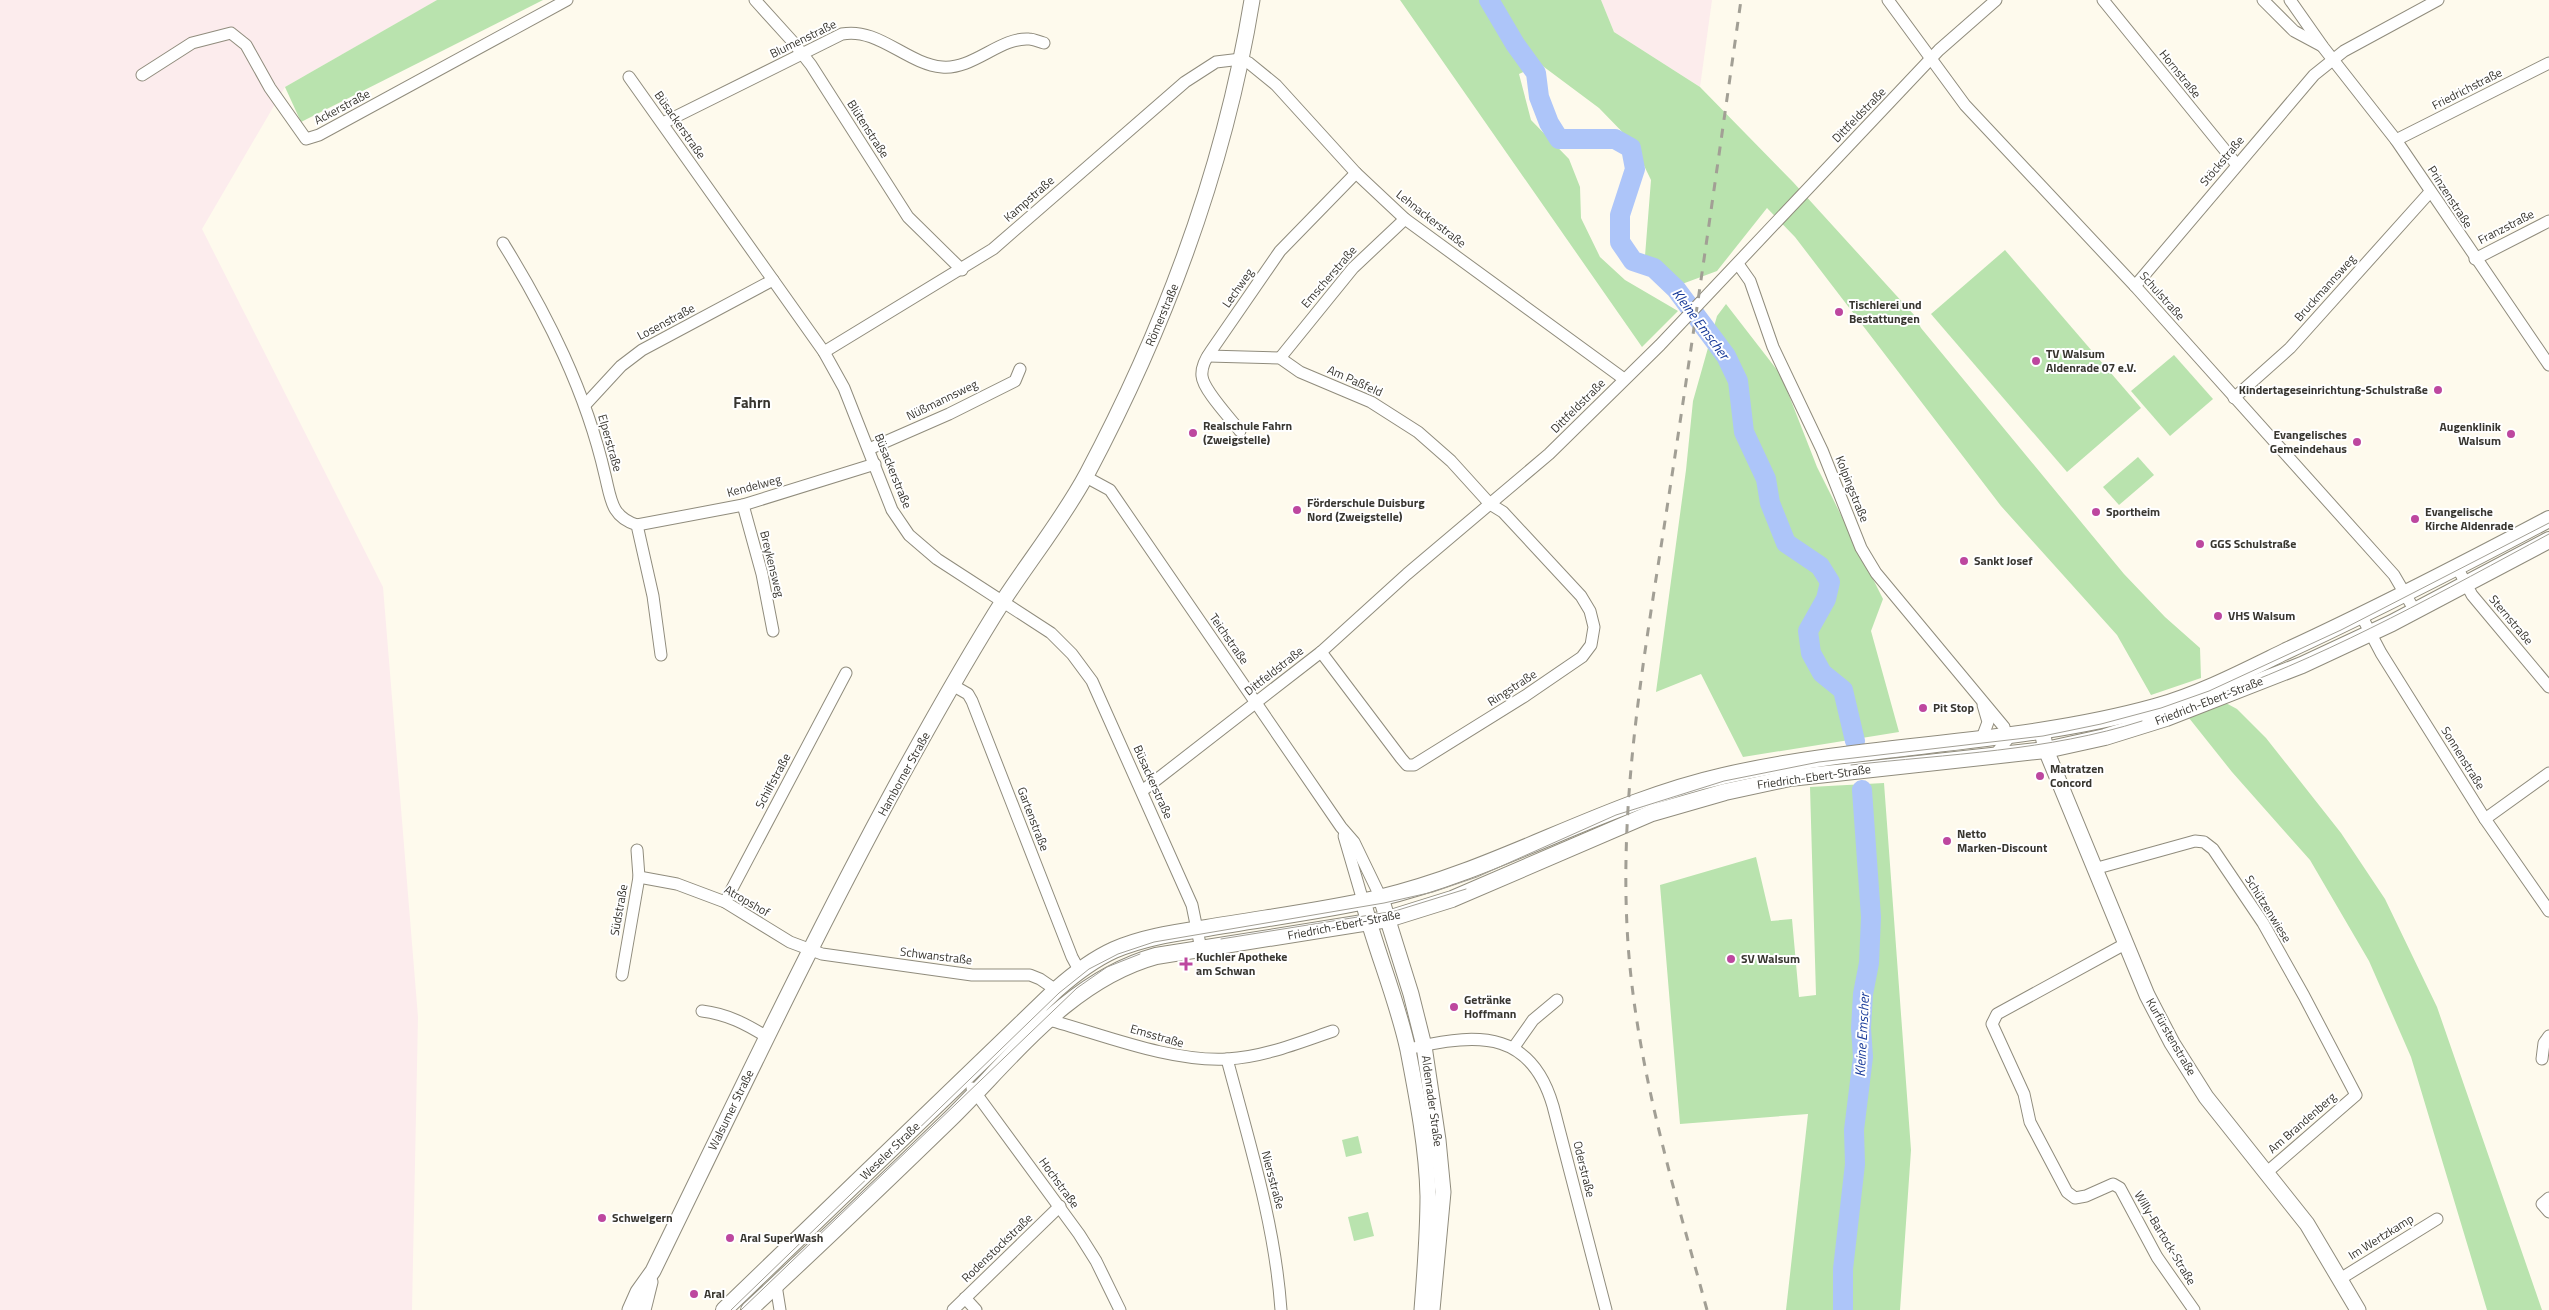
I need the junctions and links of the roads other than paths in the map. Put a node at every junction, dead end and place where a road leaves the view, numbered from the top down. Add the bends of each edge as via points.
1 (567, 0) edge
2 (755, 0) edge
3 (1252, 0) edge
4 (1888, 0) edge
5 (1996, 0) edge
6 (2103, 0) edge
7 (2263, 0) edge
8 (2290, 0) edge
9 (2438, 0) edge
10 (1044, 43) dead end
11 (2323, 47) junction
12 (803, 54) junction
13 (1241, 59) junction
14 (1932, 59) junction
15 (2335, 59) junction
16 (2549, 63) edge
17 (142, 75) dead end
18 (629, 77) dead end
19 (663, 123) junction
20 (2396, 140) junction
21 (2237, 165) junction
22 (1356, 173) junction
23 (2430, 192) junction
24 (1405, 219) junction
25 (2549, 221) edge
26 (504, 243) dead end
27 (2475, 259) junction
28 (1738, 264) junction
29 (962, 270) junction
30 (773, 280) junction
31 (2135, 286) junction
32 (824, 352) junction
33 (1208, 356) junction
34 (1280, 358) junction
35 (2549, 366) edge
36 (1020, 369) dead end
37 (1624, 379) junction
38 (2234, 398) junction
39 (585, 405) junction
40 (1240, 432) dead end
41 (869, 449) junction
42 (875, 464) junction
43 (1086, 477) junction
44 (1490, 504) junction
45 (743, 505) junction
46 (2549, 519) edge
47 (637, 525) junction
48 (2549, 540) edge
49 (2457, 567) junction
50 (2466, 584) junction
51 (2406, 593) junction
52 (1003, 602) junction
53 (2415, 611) junction
54 (2362, 616) junction
55 (773, 631) dead end
56 (2370, 633) junction
57 (1322, 652) junction
58 (661, 655) dead end
59 (846, 673) dead end
60 (954, 686) junction
61 (2549, 687) edge
62 (1980, 699) junction
63 (1256, 702) junction
64 (2042, 731) junction
65 (2007, 735) junction
66 (1982, 738) junction
67 (2046, 750) junction
68 (1994, 756) junction
69 (2549, 773) edge
70 (1142, 791) junction
71 (2485, 819) junction
72 (1341, 827) junction
73 (637, 850) dead end
74 (2094, 869) junction
75 (638, 877) junction
76 (1381, 898) junction
77 (1363, 901) junction
78 (725, 902) junction
79 (2549, 911) edge
80 (1388, 920) junction
81 (1369, 922) junction
82 (1198, 929) junction
83 (2125, 944) junction
84 (1201, 949) junction
85 (810, 950) junction
86 (1079, 970) junction
87 (622, 975) dead end
88 (1056, 990) junction
89 (1557, 1000) dead end
90 (1038, 1007) junction
91 (702, 1011) dead end
92 (1049, 1020) junction
93 (1333, 1031) dead end
94 (2549, 1036) edge
95 (767, 1038) junction
96 (1424, 1046) junction
97 (1514, 1047) junction
98 (1408, 1049) junction
99 (1227, 1059) junction
100 (2542, 1059) dead end
101 (964, 1079) junction
102 (976, 1093) junction
103 (2356, 1095) joint
104 (2266, 1173) junction
105 (2549, 1198) edge
106 (1060, 1206) junction
107 (2549, 1212) edge
108 (2437, 1219) dead end
109 (653, 1271) junction
110 (2340, 1278) junction
111 (776, 1285) junction
112 (965, 1298) junction
113 (630, 1310) edge
114 (643, 1310) edge
115 (724, 1310) edge
116 (750, 1310) edge
117 (780, 1310) edge
118 (953, 1310) edge
119 (976, 1310) edge
120 (1120, 1310) edge
121 (1281, 1310) edge
122 (1422, 1310) edge
123 (1432, 1310) edge
124 (1606, 1310) edge
125 (2194, 1310) edge
126 (2358, 1310) edge

1 - 17 street, Ackerstraße via 319,135 306,139 270,88 246,45 231,33 192,43
2 - 12 street, Blütenstraße
3 - 13 street, Römerstraße
4 - 14 street, Schulstraße
5 - 14 street, Dittfeldstraße
6 - 21 street, Hornstraße
7 - 11 street, Prinzenstraße via 2294,31
8 - 11 street, Prinzenstraße
9 - 15 street, Stöckstraße via 2379,30
10 - 12 street, Blumenstraße via 1029,39 1016,41 970,62 943,67 929,64 861,33 842,34
11 - 15 street, Prinzenstraße
12 - 19 street, Blumenstraße
12 - 29 street, Blütenstraße via 908,217
13 - 22 street, Lehnackerstraße via 1276,85
13 - 29 street, Kampstraße via 1216,62 1184,82 993,249
13 - 43 street, Römerstraße via 1210,182 1176,280 1153,337
14 - 28 street, Dittfeldstraße
14 - 31 street, Schulstraße via 1965,105
15 - 20 street, Prinzenstraße
15 - 21 street, Stöckstraße via 2314,75
16 - 20 street, Friedrichstraße
18 - 19 street, Büsackerstraße
19 - 30 street, Büsackerstraße
20 - 23 street, Prinzenstraße
21 - 31 street, Stöckstraße
22 - 24 street, Lehnackerstraße
22 - 33 street, Lechweg via 1280,251
23 - 27 street, Prinzenstraße
23 - 38 street, Bruckmannsweg via 2290,348
24 - 34 street, Emscherstraße via 1353,268
24 - 37 street, Lehnackerstraße
25 - 27 street, Franzstraße
26 - 39 street, Elperstraße via 552,329
27 - 35 street, Prinzenstraße
28 - 37 street, Dittfeldstraße
28 - 62 street, Kolpingstraße via 1750,281 1773,347 1822,450 1861,548 1876,573
29 - 32 street, Kampstraße
30 - 32 street, Büsackerstraße
30 - 39 street, Losenstraße via 642,350 621,366
31 - 38 street, Schulstraße
32 - 41 street, Büsackerstraße via 844,388
33 - 34 street
33 - 40 street, Lechweg via 1202,368 1202,378
34 - 44 street, Am Paßfeld via 1300,372 1371,402 1418,432 1451,461
36 - 41 street, Nüßmannsweg via 1015,381
37 - 44 street, Dittfeldstraße via 1548,454
38 - 51 street, Schulstraße via 2394,575
39 - 47 street, Elperstraße via 613,508 624,521
41 - 42 street, Büsackerstraße
42 - 45 street, Kendelweg
42 - 52 street, Büsackerstraße via 892,510 909,535 937,559
43 - 52 street, Römerstraße
43 - 63 street, Teichstraße via 1110,490
44 - 57 street, Dittfeldstraße
44 - 57 street, Ringstraße via 1503,512 1551,562 1590,610 1594,627 1590,645 1582,657 1414,765 1407,765
45 - 47 street, Kendelweg
45 - 55 street, Breykensweg via 762,574
46 - 49 main road, Friedrich-Ebert-Straße
47 - 58 street via 653,596
48 - 50 main road, Friedrich-Ebert-Straße
49 - 50 street, Sternstraße
49 - 51 main road, Friedrich-Ebert-Straße
50 - 53 main road, Friedrich-Ebert-Straße
50 - 61 street, Sternstraße
51 - 53 street, Schulstraße
51 - 54 main road, Friedrich-Ebert-Straße
52 - 60 street, Hamborner Straße
52 - 70 street, Büsackerstraße via 1051,633 1092,681
53 - 56 main road, Friedrich-Ebert-Straße
54 - 56 street, Sonnenstraße
54 - 64 main road, Friedrich-Ebert-Straße via 2208,689 2113,718
56 - 67 main road, Friedrich-Ebert-Straße via 2302,665 2166,718 2106,737
56 - 71 street, Sonnenstraße
57 - 63 street, Dittfeldstraße
59 - 78 street, Schilfstraße
60 - 85 street, Hamborner Straße via 899,780
60 - 86 street, Gartenstraße via 968,694 972,701
62 - 65 street, Kolpingstraße
62 - 66 street, Kolpingstraße via 1988,722
63 - 70 street, Dittfeldstraße
63 - 72 street, Teichstraße
64 - 65 main road, Friedrich-Ebert-Straße
64 - 67 street, Kurfürstenstraße
65 - 66 main road, Friedrich-Ebert-Straße
65 - 68 street via 2005,745
66 - 76 main road, Friedrich-Ebert-Straße via 1818,757 1720,776 1645,798 1458,874
67 - 68 main road, Friedrich-Ebert-Straße
67 - 74 street, Kurfürstenstraße
68 - 80 main road, Friedrich-Ebert-Straße via 1821,774 1725,792 1652,813 1452,899
69 - 71 street
70 - 82 street, Büsackerstraße via 1192,905
71 - 79 street, Sonnenstraße
72 - 76 street, Teichstraße via 1354,842
72 - 77 street, Teichstraße
73 - 75 street, Südstraße
74 - 83 street, Kurfürstenstraße
74 - 103 street, Schützenwiese via 2195,842 2204,842 2213,849 2263,924
75 - 78 street, Atropshof via 677,884
75 - 87 street, Südstraße
76 - 77 main road, Friedrich-Ebert-Straße
76 - 80 street, Aldenrader Straße
77 - 81 street, Aldenrader Straße
77 - 82 main road, Friedrich-Ebert-Straße
78 - 85 street, Atropshof via 790,942
80 - 81 main road, Friedrich-Ebert-Straße
80 - 96 street, Aldenrader Straße via 1412,994
81 - 84 main road, Friedrich-Ebert-Straße
81 - 98 street, Aldenrader Straße
82 - 84 street, Büsackerstraße
82 - 86 main road, Friedrich-Ebert-Straße via 1133,943
83 - 104 street, Kurfürstenstraße via 2147,995 2177,1051 2206,1097
83 - 125 street, Willy-Bartock-Straße via 1997,1014 1992,1024 2024,1094 2030,1122 2067,1192 2075,1198 2112,1184 2120,1188 2157,1256
84 - 92 main road, Friedrich-Ebert-Straße via 1156,956 1120,969 1084,989
85 - 88 street, Schwanstraße via 972,975 1030,975
85 - 95 street, Walsumer Straße
86 - 88 main road, Friedrich-Ebert-Straße
88 - 90 main road, Weseler Straße
89 - 97 street via 1533,1020
90 - 92 street
90 - 101 main road, Weseler Straße
91 - 95 street via 747,1024
92 - 99 street, Emsstraße via 1185,1058
92 - 102 main road, Weseler Straße
93 - 99 street, Emsstraße via 1269,1053
94 - 100 street via 2544,1043
95 - 109 street, Walsumer Straße
96 - 97 street via 1474,1039
96 - 98 street
96 - 123 street, Aldenrader Straße via 1443,1192
97 - 124 street, Oderstraße via 1538,1071 1547,1086
98 - 122 street, Aldenrader Straße via 1428,1194
99 - 121 street, Niersstraße via 1270,1223
101 - 102 street, Hochstraße
101 - 115 main road, Weseler Straße
102 - 106 street, Hochstraße
102 - 111 main road, Weseler Straße
103 - 104 street, Am Brandenberg
104 - 110 street, Kurfürstenstraße via 2307,1224
105 - 107 street via 2542,1204
106 - 112 street, Rodenstockstraße
106 - 120 street, Hochstraße via 1096,1261
108 - 110 street, Im Wertzkamp
109 - 113 street, Walsumer Straße
109 - 114 street, Walsumer Straße
110 - 126 street, Kurfürstenstraße
111 - 116 main road, Weseler Straße
111 - 117 street
112 - 118 street, Rodenstockstraße
112 - 119 street

